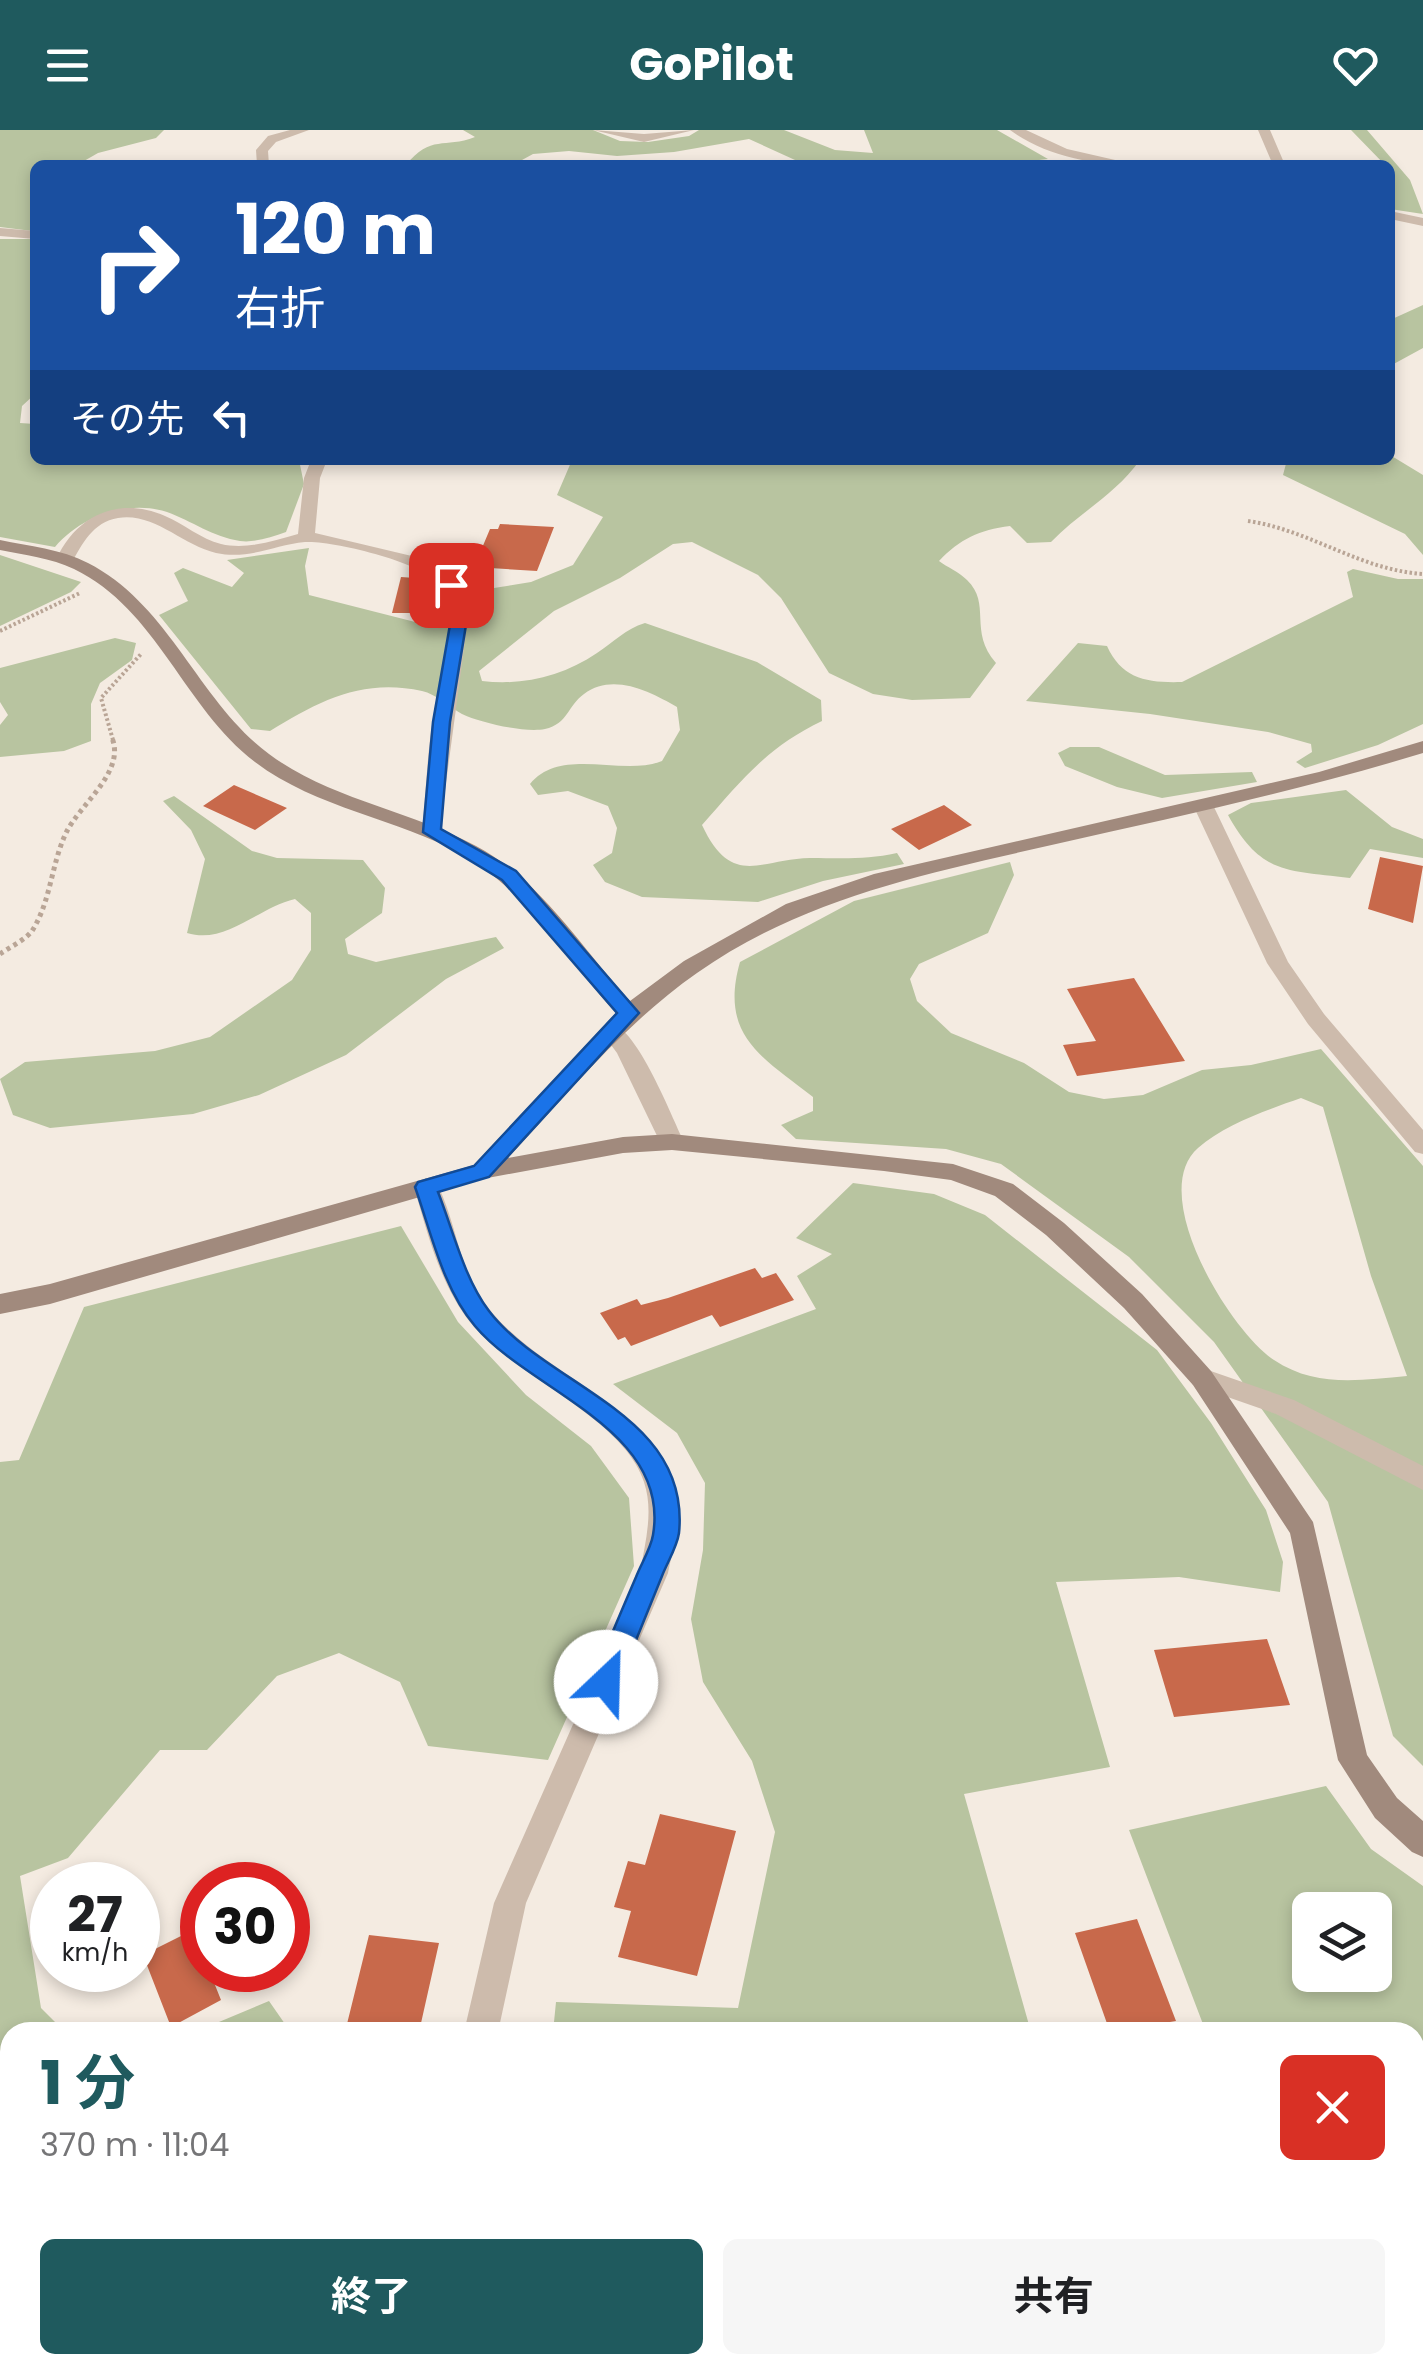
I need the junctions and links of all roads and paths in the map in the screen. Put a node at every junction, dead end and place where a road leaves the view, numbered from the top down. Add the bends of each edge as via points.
1 (303, 130) edge
2 (599, 130) edge
3 (688, 130) edge
4 (1016, 130) edge
5 (1264, 130) edge
6 (263, 160) edge
7 (1105, 160) edge
8 (1277, 160) edge
9 (1395, 216) edge
10 (1423, 222) edge
11 (0, 232) edge
12 (30, 235) edge
13 (316, 465) edge
14 (1248, 521) dead end
15 (305, 538) junction
16 (0, 545) edge
17 (65, 560) junction
18 (1423, 574) edge
19 (103, 581) junction
20 (0, 630) edge
21 (155, 634) junction
22 (1423, 747) edge
23 (1203, 805) junction
24 (432, 832) junction
25 (0, 954) edge
26 (628, 1013) junction
27 (610, 1030) junction
28 (672, 1142) junction
29 (1423, 1146) edge
30 (482, 1172) junction
31 (426, 1187) junction
32 (0, 1304) edge
33 (1202, 1378) junction
34 (1423, 1479) edge
35 (1423, 1842) edge
36 (484, 2022) edge

1 - 6 street via 272,139
2 - 3 street via 644,138
4 - 7 street via 1064,152
5 - 8 street
9 - 10 street
11 - 12 street
13 - 15 street
14 - 18 path via 1301,533 1367,566
15 - 17 street via 231,551 132,513 87,524
15 - 24 street via 431,566 451,585 459,619
16 - 17 street
17 - 19 street
19 - 20 path
19 - 21 street
21 - 24 street via 257,754
21 - 25 path via 102,692 102,719 116,748 112,766 66,833 30,934
22 - 23 street
23 - 26 street via 831,893 728,943
23 - 29 street via 1278,963
24 - 26 street via 509,876
26 - 27 street
27 - 28 street
27 - 30 street
28 - 30 street via 569,1153
28 - 33 street via 953,1172 1004,1190 1133,1301
30 - 31 street
31 - 32 street
31 - 36 street via 482,1319 630,1433 663,1494 666,1534 510,1903
33 - 34 street via 1286,1407
33 - 35 street via 1303,1530 1353,1760 1386,1808

